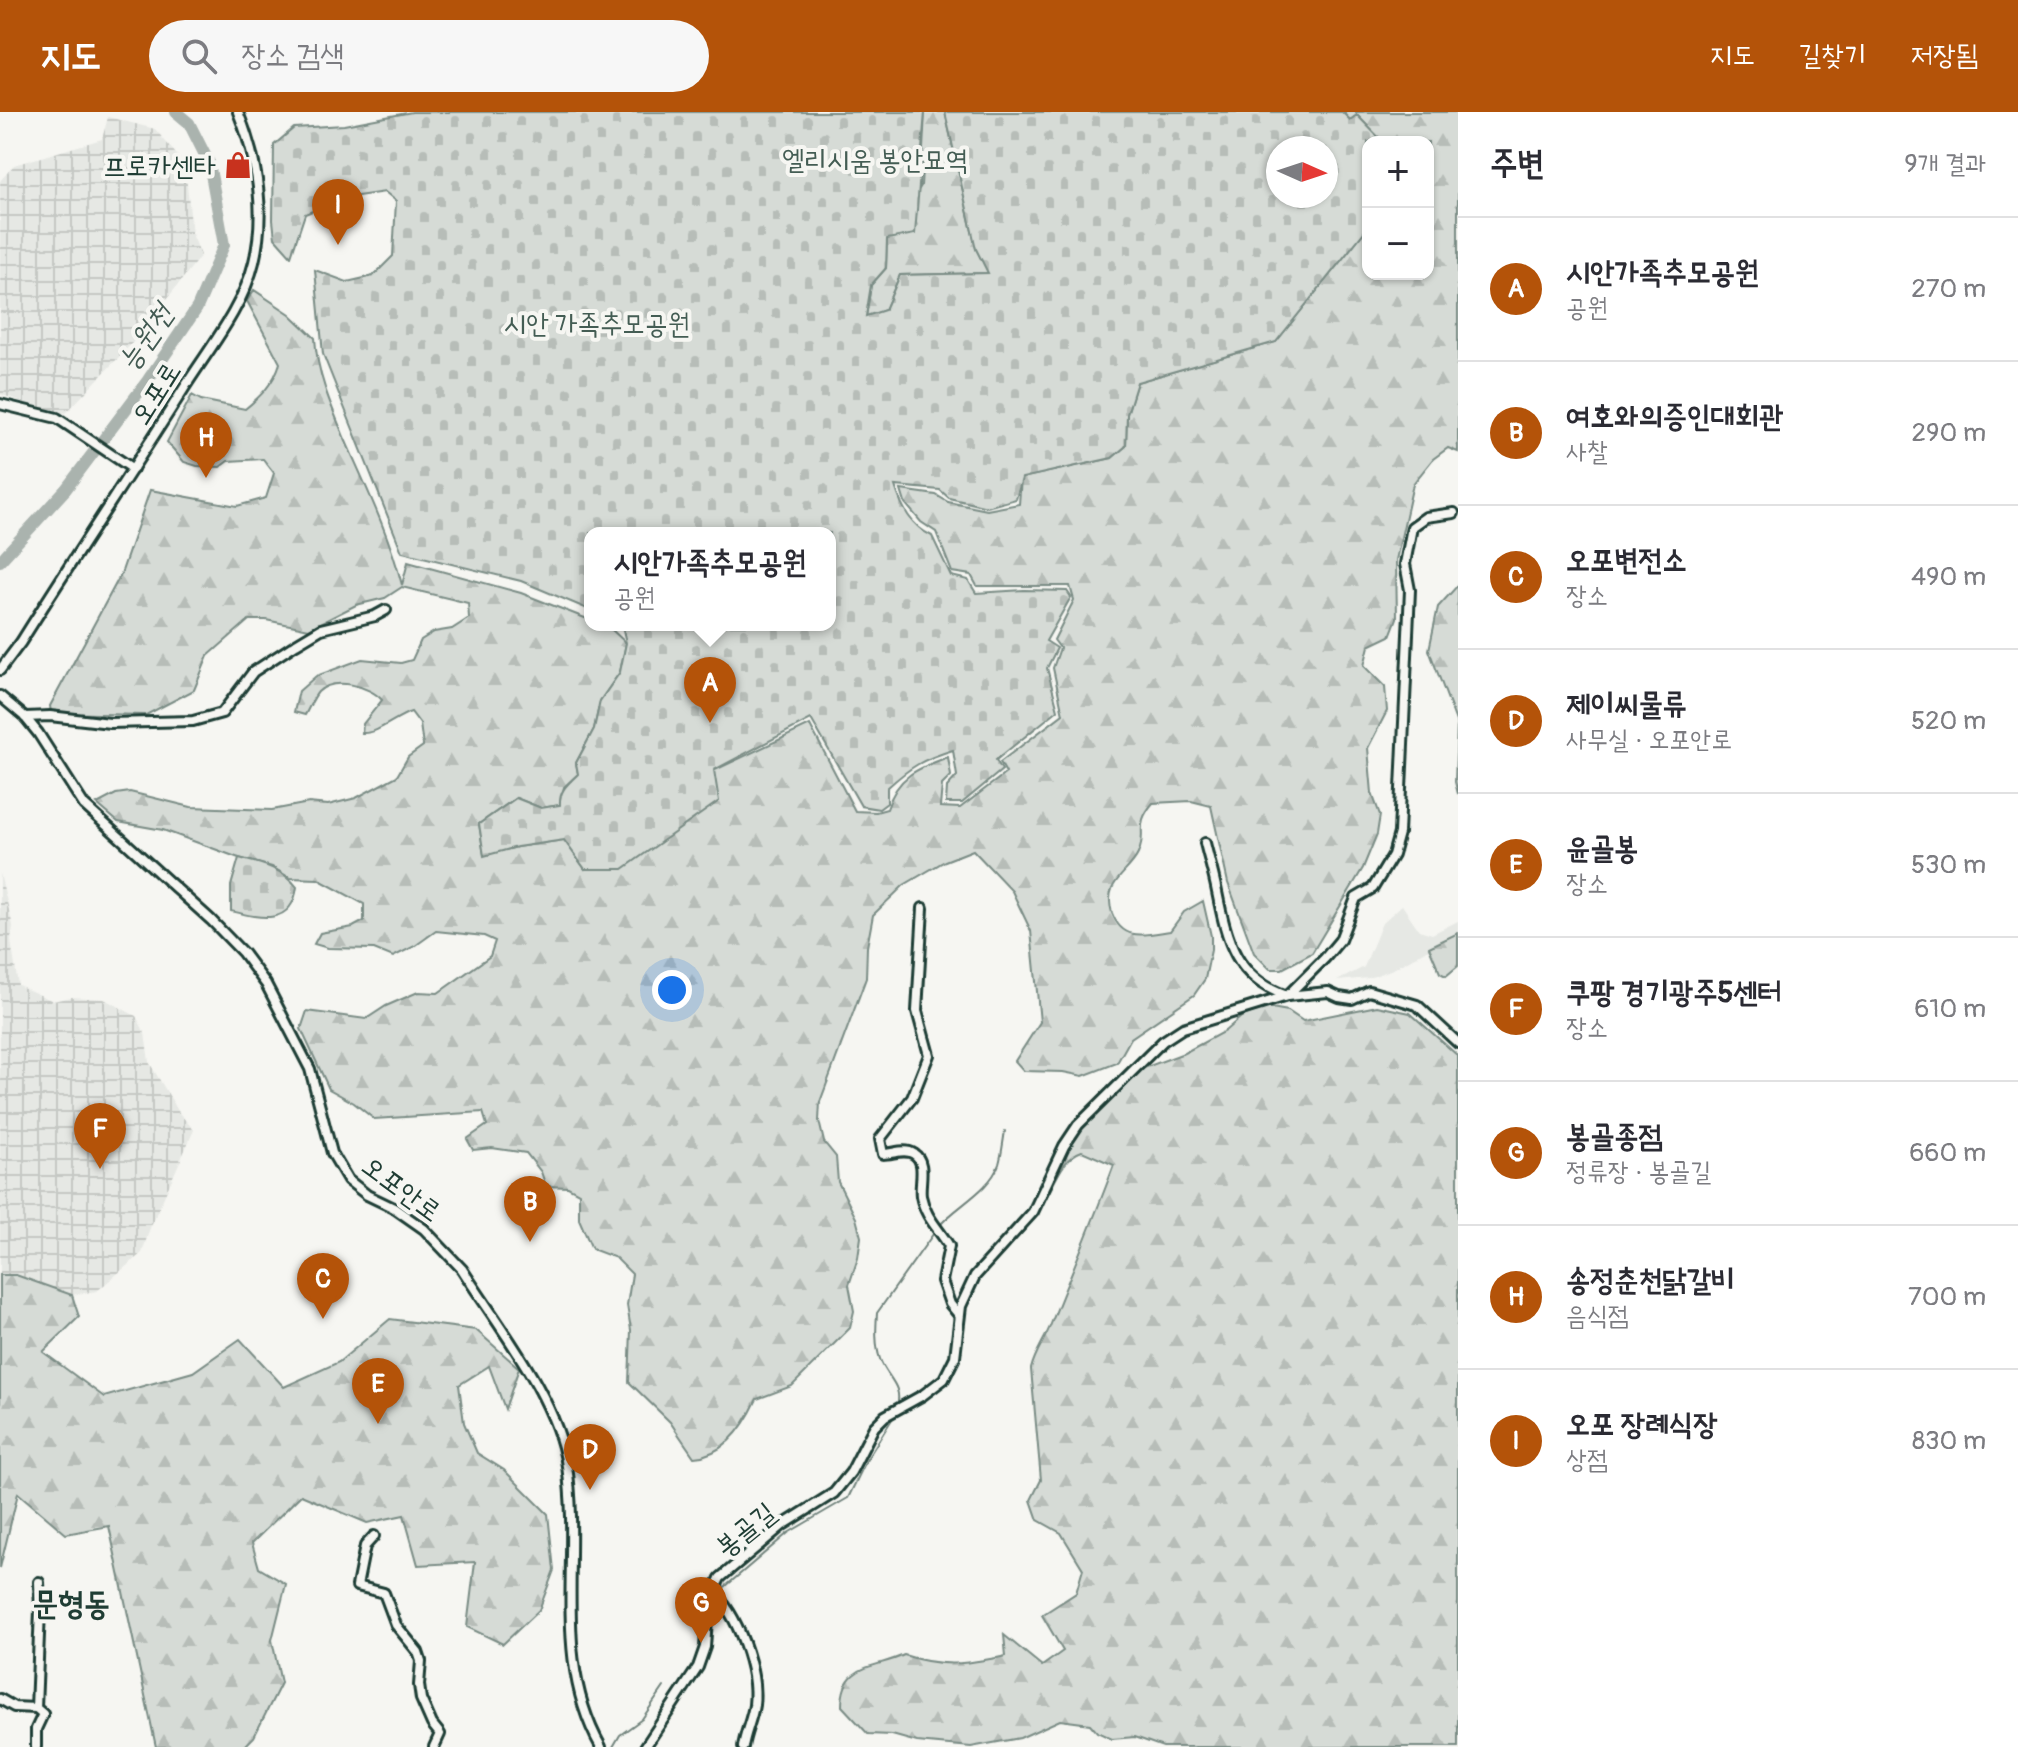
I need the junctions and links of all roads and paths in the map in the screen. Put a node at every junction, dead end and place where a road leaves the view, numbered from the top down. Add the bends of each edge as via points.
1 (238, 112) edge
2 (0, 404) edge
3 (133, 469) junction
4 (1454, 513) dead end
5 (386, 610) dead end
6 (0, 670) edge
7 (0, 696) edge
8 (25, 717) junction
9 (1205, 843) dead end
10 (923, 908) dead end
11 (1287, 996) junction
12 (1458, 1043) edge
13 (959, 1315) junction
14 (374, 1536) dead end
15 (39, 1582) dead end
16 (712, 1591) junction
17 (0, 1699) edge
18 (36, 1708) junction
19 (36, 1747) edge
20 (434, 1747) edge
21 (601, 1747) edge
22 (645, 1747) edge
23 (743, 1747) edge

1 - 3 street, 오포로 via 259,196 251,274
2 - 3 street via 57,418
3 - 6 street, 오포로
4 - 11 street via 1426,517 1412,527 1405,564 1410,590 1405,742 1393,855 1373,888 1356,898 1340,940
5 - 8 street via 321,629 285,651 253,672 222,713 193,721 110,723
7 - 8 street, 오포안로
8 - 21 street, 오포안로 via 84,805 211,920 254,968 307,1061 337,1164 358,1188 412,1220 449,1254 543,1396 562,1441 568,1474 574,1672 585,1716
9 - 11 street via 1232,951 1254,980
10 - 13 street via 917,1011 929,1055 912,1098 880,1139 883,1154 906,1151 918,1157 922,1201 949,1246 942,1281
11 - 12 street via 1328,992 1352,999 1369,991 1390,995 1417,1005
11 - 13 street via 1183,1028 1111,1090 1064,1146 1027,1219 975,1276
13 - 16 street, 봉골길 via 955,1357 937,1386 874,1427 839,1488 763,1541 725,1572
14 - 20 street via 365,1546 357,1586 384,1593 396,1625 418,1652 421,1699 440,1734
15 - 18 street
16 - 22 street, 봉골길 via 698,1667
16 - 23 street via 734,1619 753,1675 754,1708
17 - 18 street via 14,1707
18 - 19 street via 43,1714

